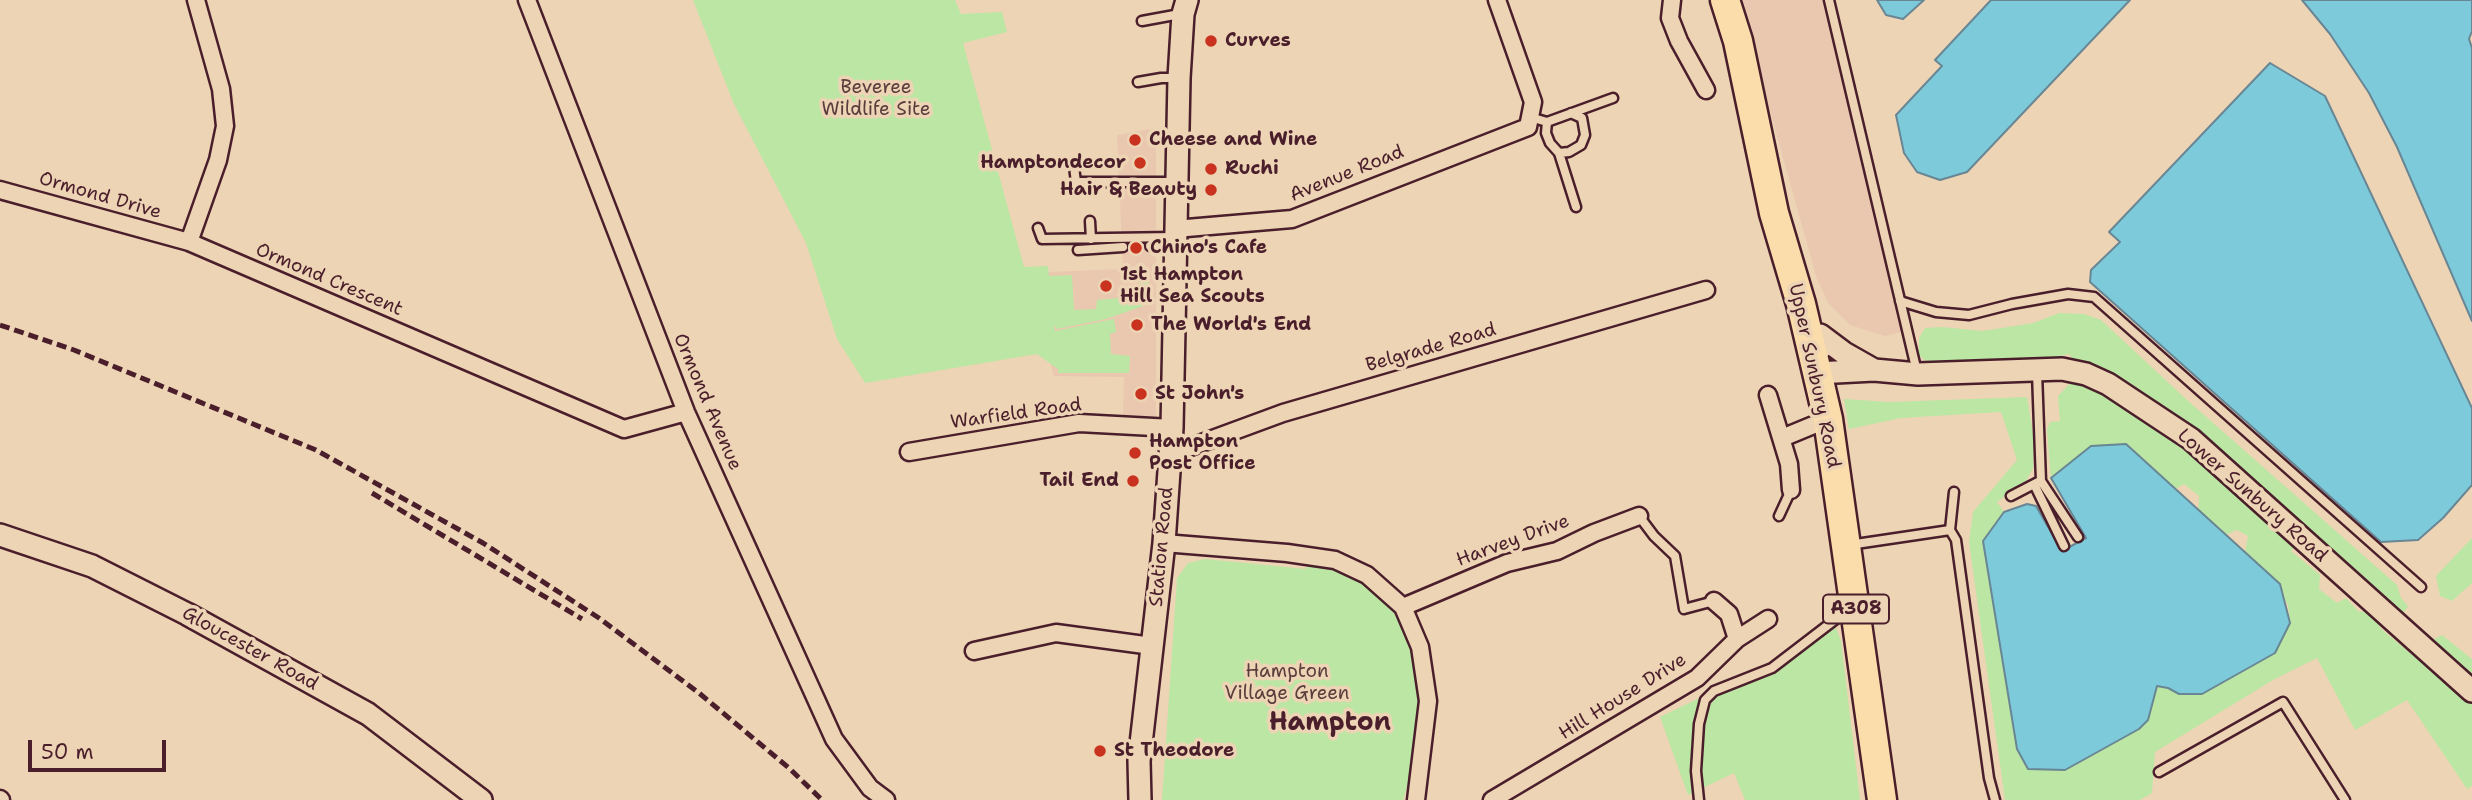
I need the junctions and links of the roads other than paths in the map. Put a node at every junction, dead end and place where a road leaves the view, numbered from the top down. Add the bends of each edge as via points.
1 (196, 0) edge
2 (527, 0) edge
3 (1497, 0) edge
4 (1672, 0) edge
5 (1725, 0) edge
6 (1829, 0) edge
7 (1185, 7) edge
8 (1142, 20) dead end
9 (1179, 78) junction
10 (1138, 82) dead end
11 (1706, 90) dead end
12 (1613, 98) dead end
13 (1571, 113) junction
14 (1529, 122) junction
15 (1546, 122) junction
16 (1559, 153) junction
17 (1074, 167) dead end
18 (1177, 182) junction
19 (0, 190) edge
20 (1576, 207) dead end
21 (1090, 221) dead end
22 (1038, 228) dead end
23 (1175, 237) junction
24 (1091, 239) junction
25 (189, 242) junction
26 (1150, 246) dead end
27 (1123, 247) dead end
28 (1078, 250) dead end
29 (1706, 290) dead end
30 (1900, 301) junction
31 (1804, 316) junction
32 (1831, 343) junction
33 (1874, 370) junction
34 (2036, 370) junction
35 (1817, 373) junction
36 (1918, 374) junction
37 (1768, 395) dead end
38 (686, 412) junction
39 (1828, 419) junction
40 (1172, 428) junction
41 (1782, 438) junction
42 (909, 452) dead end
43 (1170, 452) junction
44 (2038, 482) junction
45 (1791, 490) joint
46 (1954, 492) dead end
47 (2011, 496) dead end
48 (1639, 516) joint
49 (1779, 516) dead end
50 (1950, 530) junction
51 (0, 535) edge
52 (2078, 537) dead end
53 (1164, 543) junction
54 (1846, 546) junction
55 (2064, 546) dead end
56 (2421, 587) dead end
57 (1714, 601) joint
58 (1855, 606) junction
59 (1403, 607) junction
60 (1768, 619) dead end
61 (1737, 639) junction
62 (1152, 646) junction
63 (974, 650) dead end
64 (2472, 691) edge
65 (2159, 772) dead end
66 (477, 799) edge
67 (886, 800) edge
68 (1140, 800) edge
69 (1416, 800) edge
70 (1492, 800) edge
71 (1699, 800) edge
72 (1882, 800) edge
73 (1995, 800) edge
74 (2345, 800) edge

1 - 25 street via 221,89 225,127
2 - 38 street, Ormond Avenue
3 - 14 street via 1533,102
4 - 11 street via 1670,18
5 - 31 highway, Upper Sunbury Road / A308 via 1774,213
6 - 30 lane
7 - 8 lane
7 - 9 street, Station Road
9 - 10 lane
9 - 18 street, Station Road
12 - 13 lane
13 - 15 lane
13 - 16 lane via 1582,118 1585,135 1581,145
14 - 15 lane
14 - 23 street, Avenue Road via 1292,219
15 - 16 lane via 1550,143
16 - 20 lane
17 - 18 lane via 1076,182
18 - 23 street, Station Road
19 - 25 street, Ormond Drive
21 - 24 lane
22 - 24 lane via 1042,239
23 - 24 lane
23 - 26 lane
23 - 40 street, Station Road
25 - 38 street, Ormond Crescent via 624,429
27 - 28 lane
29 - 43 street, Belgrade Road via 1283,413
30 - 36 lane
30 - 56 lane via 1936,312 1969,315 2068,294 2094,297
31 - 32 street, Lower Sunbury Road
31 - 35 highway, Upper Sunbury Road / A308
32 - 33 street, Lower Sunbury Road
32 - 35 street via 1818,350
33 - 35 street, Lower Sunbury Road
33 - 36 street, Lower Sunbury Road
34 - 36 street, Lower Sunbury Road
34 - 44 lane
34 - 64 street, Lower Sunbury Road via 2086,374 2191,439
35 - 39 highway, Upper Sunbury Road / A308
37 - 41 street
38 - 67 street, Ormond Avenue via 834,739 870,788
39 - 41 street
39 - 54 highway, Upper Sunbury Road / A308
40 - 42 street, Warfield Road via 1079,423
40 - 43 street, Station Road
41 - 45 street
43 - 53 street, Station Road
44 - 47 lane
44 - 52 lane
44 - 55 lane
45 - 49 lane
46 - 50 lane
48 - 57 lane via 1675,556 1684,609
48 - 59 street, Harvey Drive via 1557,551 1507,563
50 - 54 lane
50 - 73 lane via 1956,540
51 - 66 street, Gloucester Road via 92,566 368,714
53 - 59 street via 1335,560 1367,575
53 - 62 street, Station Road
54 - 58 highway, Upper Sunbury Road / A308
57 - 61 street via 1728,614
58 - 71 lane via 1772,668 1714,691 1705,700 1696,771
58 - 72 highway, Upper Sunbury Road / A308
59 - 69 street via 1420,646 1427,701
60 - 61 street, Hill House Drive
61 - 70 street, Hill House Drive via 1697,678
62 - 63 street via 1056,633
62 - 68 street, Station Road via 1139,761
65 - 74 lane via 2283,702

